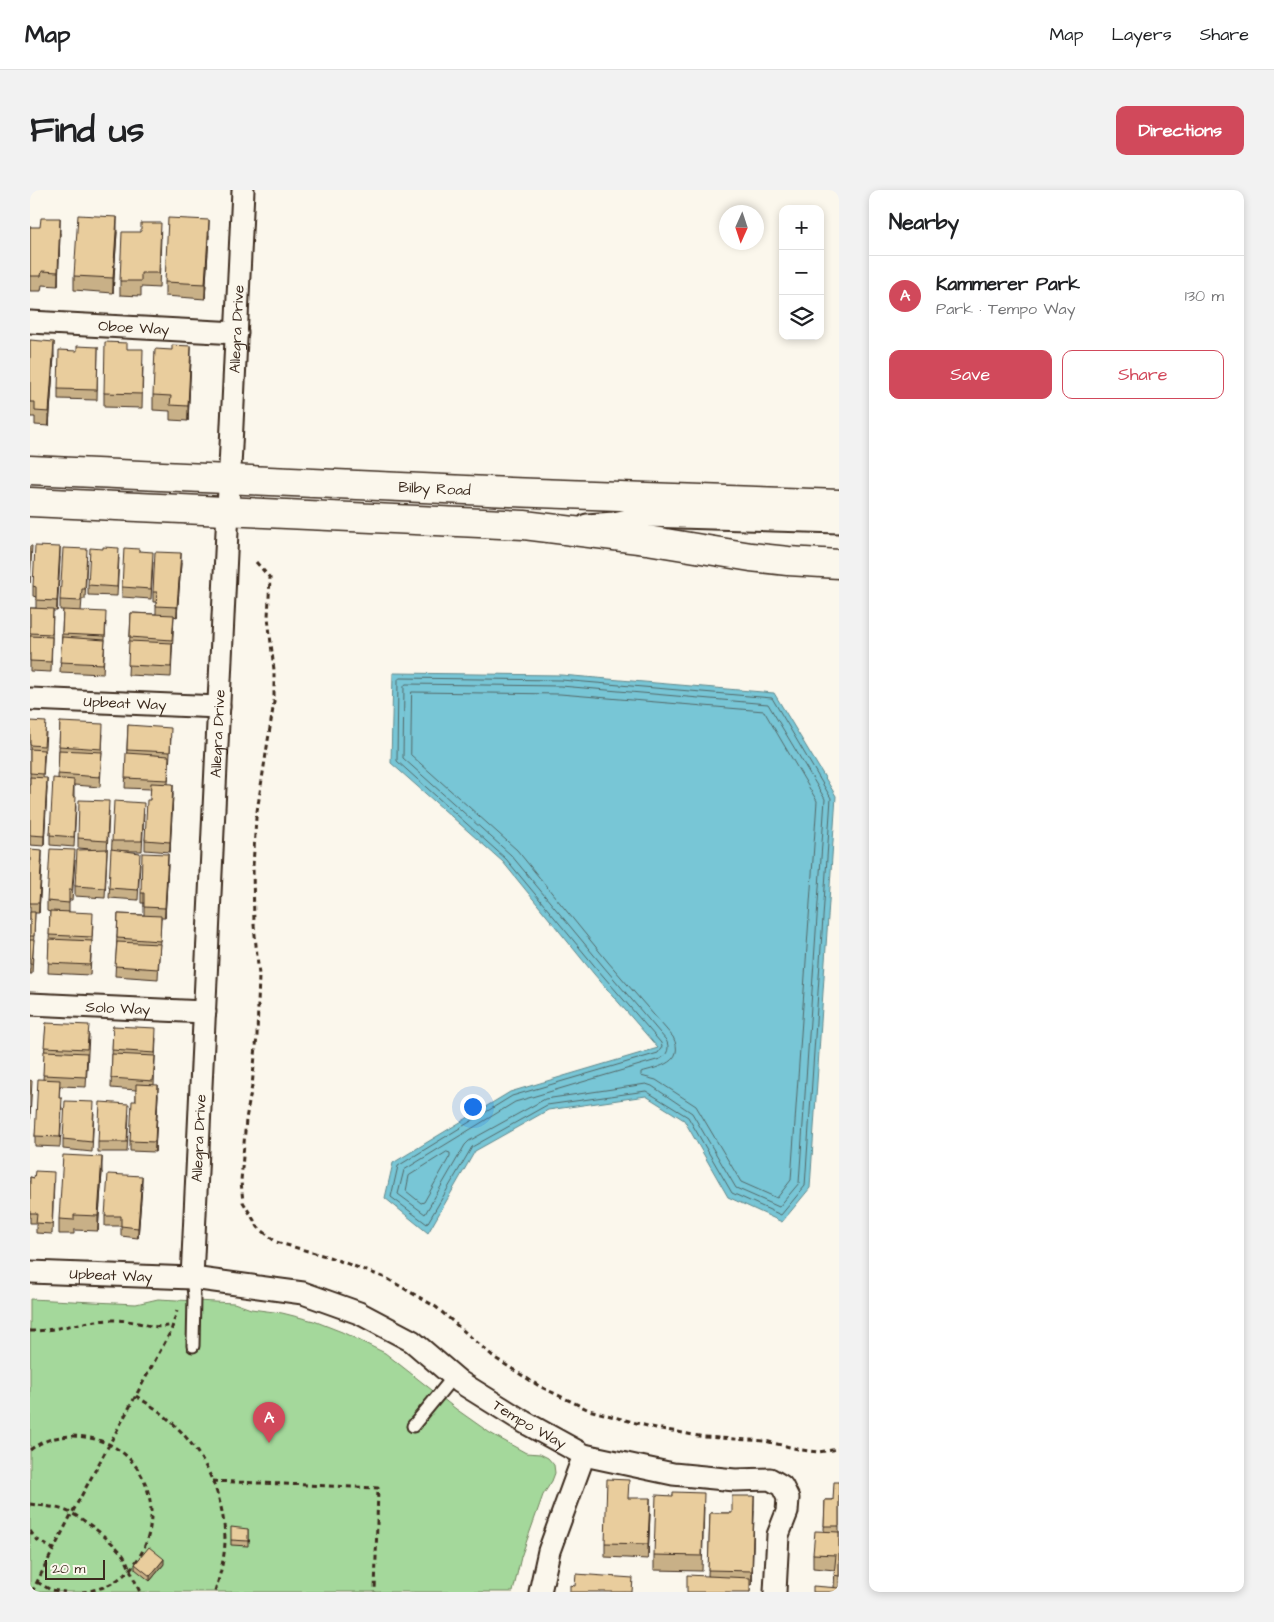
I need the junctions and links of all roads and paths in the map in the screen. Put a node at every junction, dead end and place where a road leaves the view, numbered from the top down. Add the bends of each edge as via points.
1 (243, 190) edge
2 (30, 322) edge
3 (236, 333) junction
4 (30, 470) edge
5 (230, 480) junction
6 (30, 502) edge
7 (839, 504) edge
8 (228, 511) junction
9 (839, 522) edge
10 (524, 525) junction
11 (256, 562) dead end
12 (839, 564) edge
13 (30, 699) edge
14 (219, 707) junction
15 (30, 1004) edge
16 (205, 1012) junction
17 (30, 1272) edge
18 (192, 1278) junction
19 (176, 1303) dead end
20 (173, 1325) junction
21 (30, 1331) edge
22 (193, 1346) dead end
23 (454, 1376) junction
24 (136, 1396) junction
25 (413, 1426) dead end
26 (110, 1444) junction
27 (30, 1450) edge
28 (839, 1450) edge
29 (584, 1455) junction
30 (212, 1481) junction
31 (30, 1504) edge
32 (72, 1513) junction
33 (30, 1531) edge
34 (225, 1539) junction
35 (234, 1540) edge
36 (243, 1541) edge
37 (252, 1541) dead end
38 (53, 1549) junction
39 (129, 1569) junction
40 (37, 1582) junction
41 (32, 1592) edge
42 (64, 1592) edge
43 (82, 1592) edge
44 (140, 1592) edge
45 (215, 1592) edge
46 (375, 1592) edge
47 (540, 1592) edge
48 (775, 1592) edge

1 - 3 street, Allegra Drive
2 - 3 street, Oboe Way
3 - 5 street, Allegra Drive
4 - 5 street, Bilby Road
5 - 7 street, Bilby Road
5 - 8 street, Allegra Drive
6 - 8 street, Bilby Road
8 - 10 street, Bilby Road
8 - 14 street, Allegra Drive
9 - 10 street, Bilby Road via 646,516 603,524
10 - 12 street, Bilby Road via 788,562
11 - 28 path via 270,578 268,617 274,670 274,702 256,818 253,866 259,974 257,1036 241,1181 243,1202 258,1227 276,1242 386,1278 436,1307 495,1358 539,1386 588,1410 704,1437 765,1441 818,1452
13 - 14 street, Upbeat Way
14 - 16 street, Allegra Drive
15 - 16 street, Solo Way
16 - 18 street, Allegra Drive
17 - 18 street, Upbeat Way
18 - 22 lane
18 - 23 street, Tempo Way via 303,1293 359,1313 412,1341
19 - 20 path
20 - 21 path via 160,1328 108,1320
20 - 24 path
23 - 25 lane
23 - 29 street, Tempo Way via 524,1422
24 - 26 path
24 - 30 path via 166,1416 180,1430 195,1448
26 - 27 path via 75,1435 54,1438
26 - 32 path
26 - 39 path via 131,1460 143,1477 150,1496 152,1516 147,1542
29 - 47 street via 549,1551
29 - 48 street, Tempo Way via 673,1474 736,1480 770,1479 782,1486 788,1498 787,1512 778,1535
30 - 34 path via 220,1503
30 - 46 path via 378,1488
31 - 32 path
32 - 38 path
32 - 39 path via 112,1543 126,1559
33 - 38 path via 36,1539
34 - 35 path
34 - 45 path
36 - 37 path
38 - 40 path
39 - 43 path via 111,1584
39 - 44 path
40 - 41 path
40 - 42 path via 51,1590

